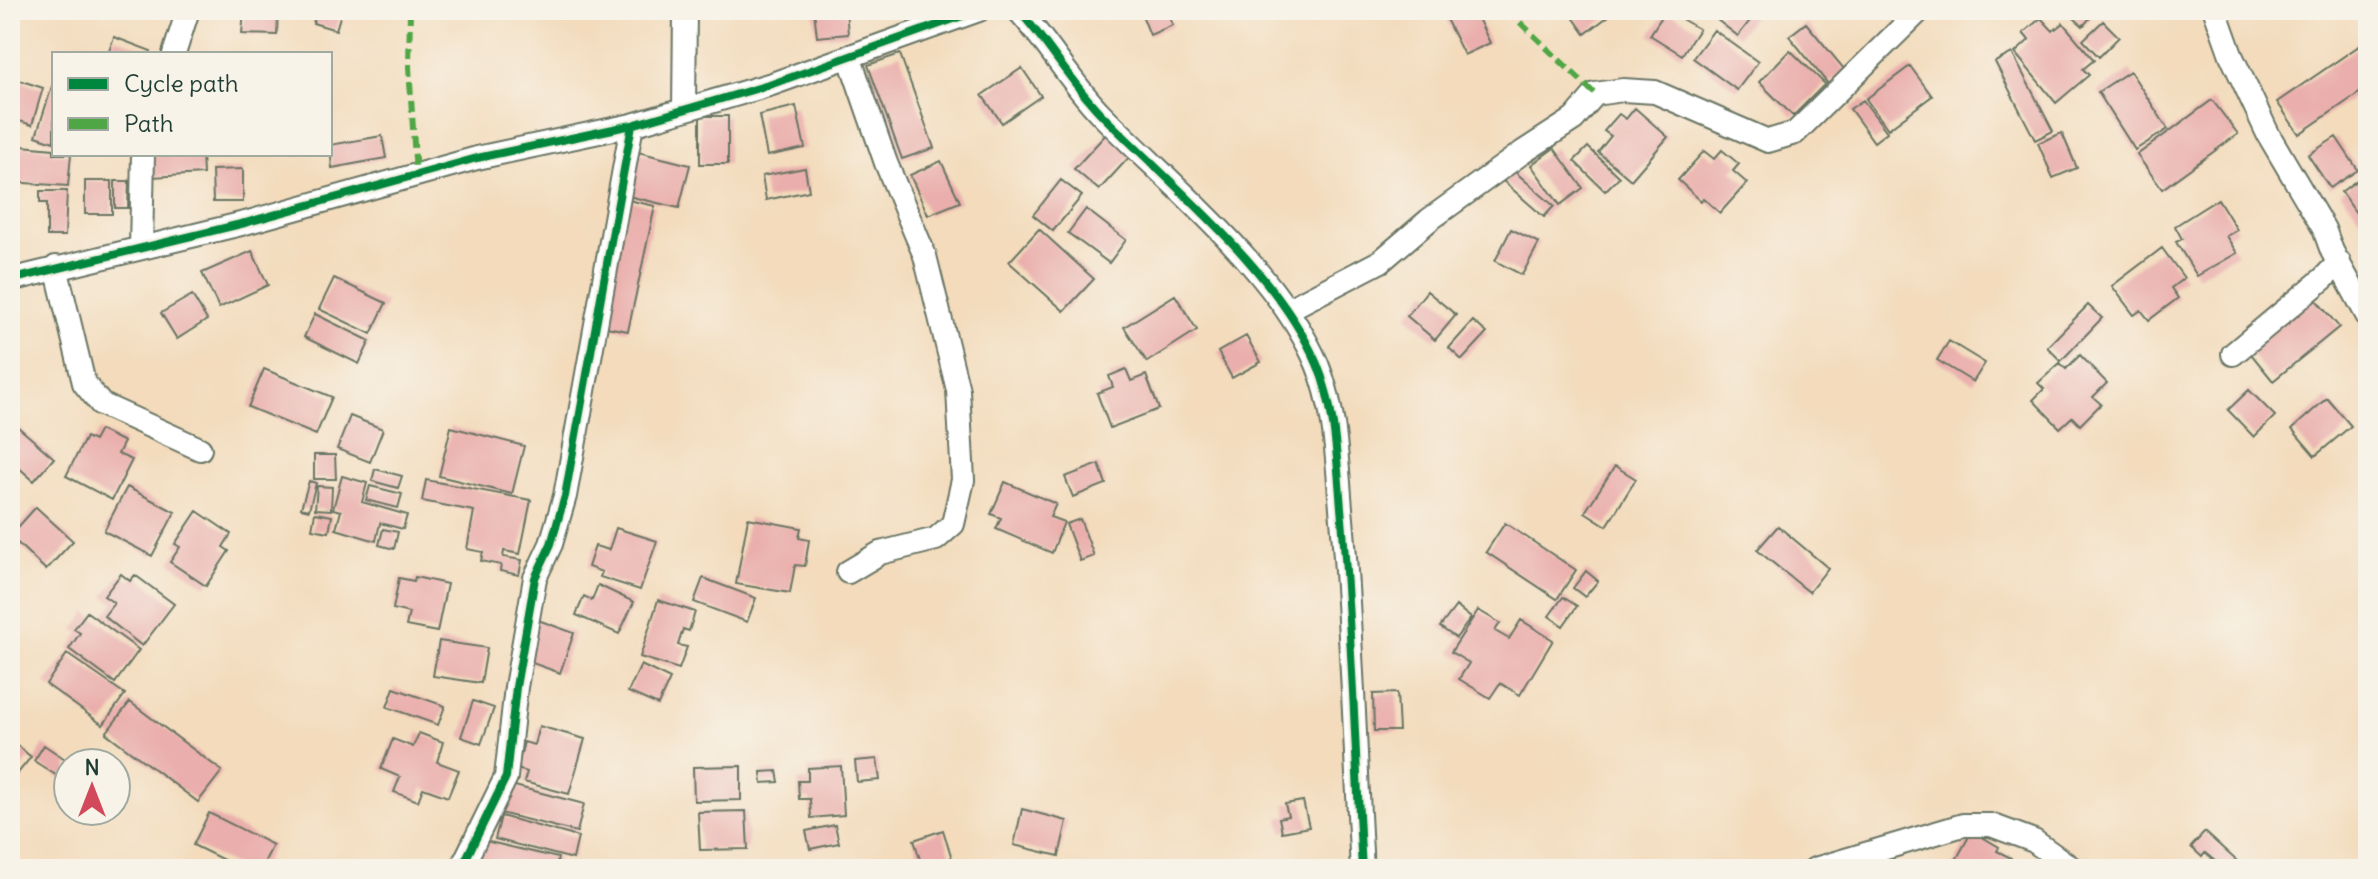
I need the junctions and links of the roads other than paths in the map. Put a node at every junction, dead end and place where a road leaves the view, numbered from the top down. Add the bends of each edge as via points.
1 (188, 10) edge
2 (685, 10) edge
3 (979, 10) edge
4 (1018, 10) edge
5 (1920, 10) edge
6 (2215, 10) edge
7 (175, 52) edge
8 (849, 56) junction
9 (684, 110) junction
10 (632, 125) junction
11 (143, 156) edge
12 (141, 248) junction
13 (2339, 262) junction
14 (56, 267) junction
15 (10, 280) edge
16 (1287, 310) junction
17 (2368, 317) edge
18 (2233, 354) dead end
19 (200, 449) dead end
20 (848, 572) dead end
21 (461, 869) edge
22 (1362, 869) edge
23 (1815, 869) edge
24 (2073, 869) edge

1 - 7 street
2 - 9 street
3 - 8 street
4 - 16 street via 1098,111 1217,229
5 - 16 street via 1795,133 1777,140 1768,141 1655,92 1595,94 1574,119 1429,220 1381,261
6 - 13 street via 2268,134
8 - 9 street
8 - 20 street via 925,256 958,390 963,480 953,524 936,539 880,553
9 - 10 street
10 - 12 street via 477,158
10 - 21 street via 565,496 535,578 506,777
11 - 12 street
12 - 14 street
13 - 17 street
13 - 18 street
14 - 15 street
14 - 19 street via 84,383 101,404
16 - 22 street via 1328,395 1347,579
23 - 24 street via 1963,825 1991,825 2034,841

